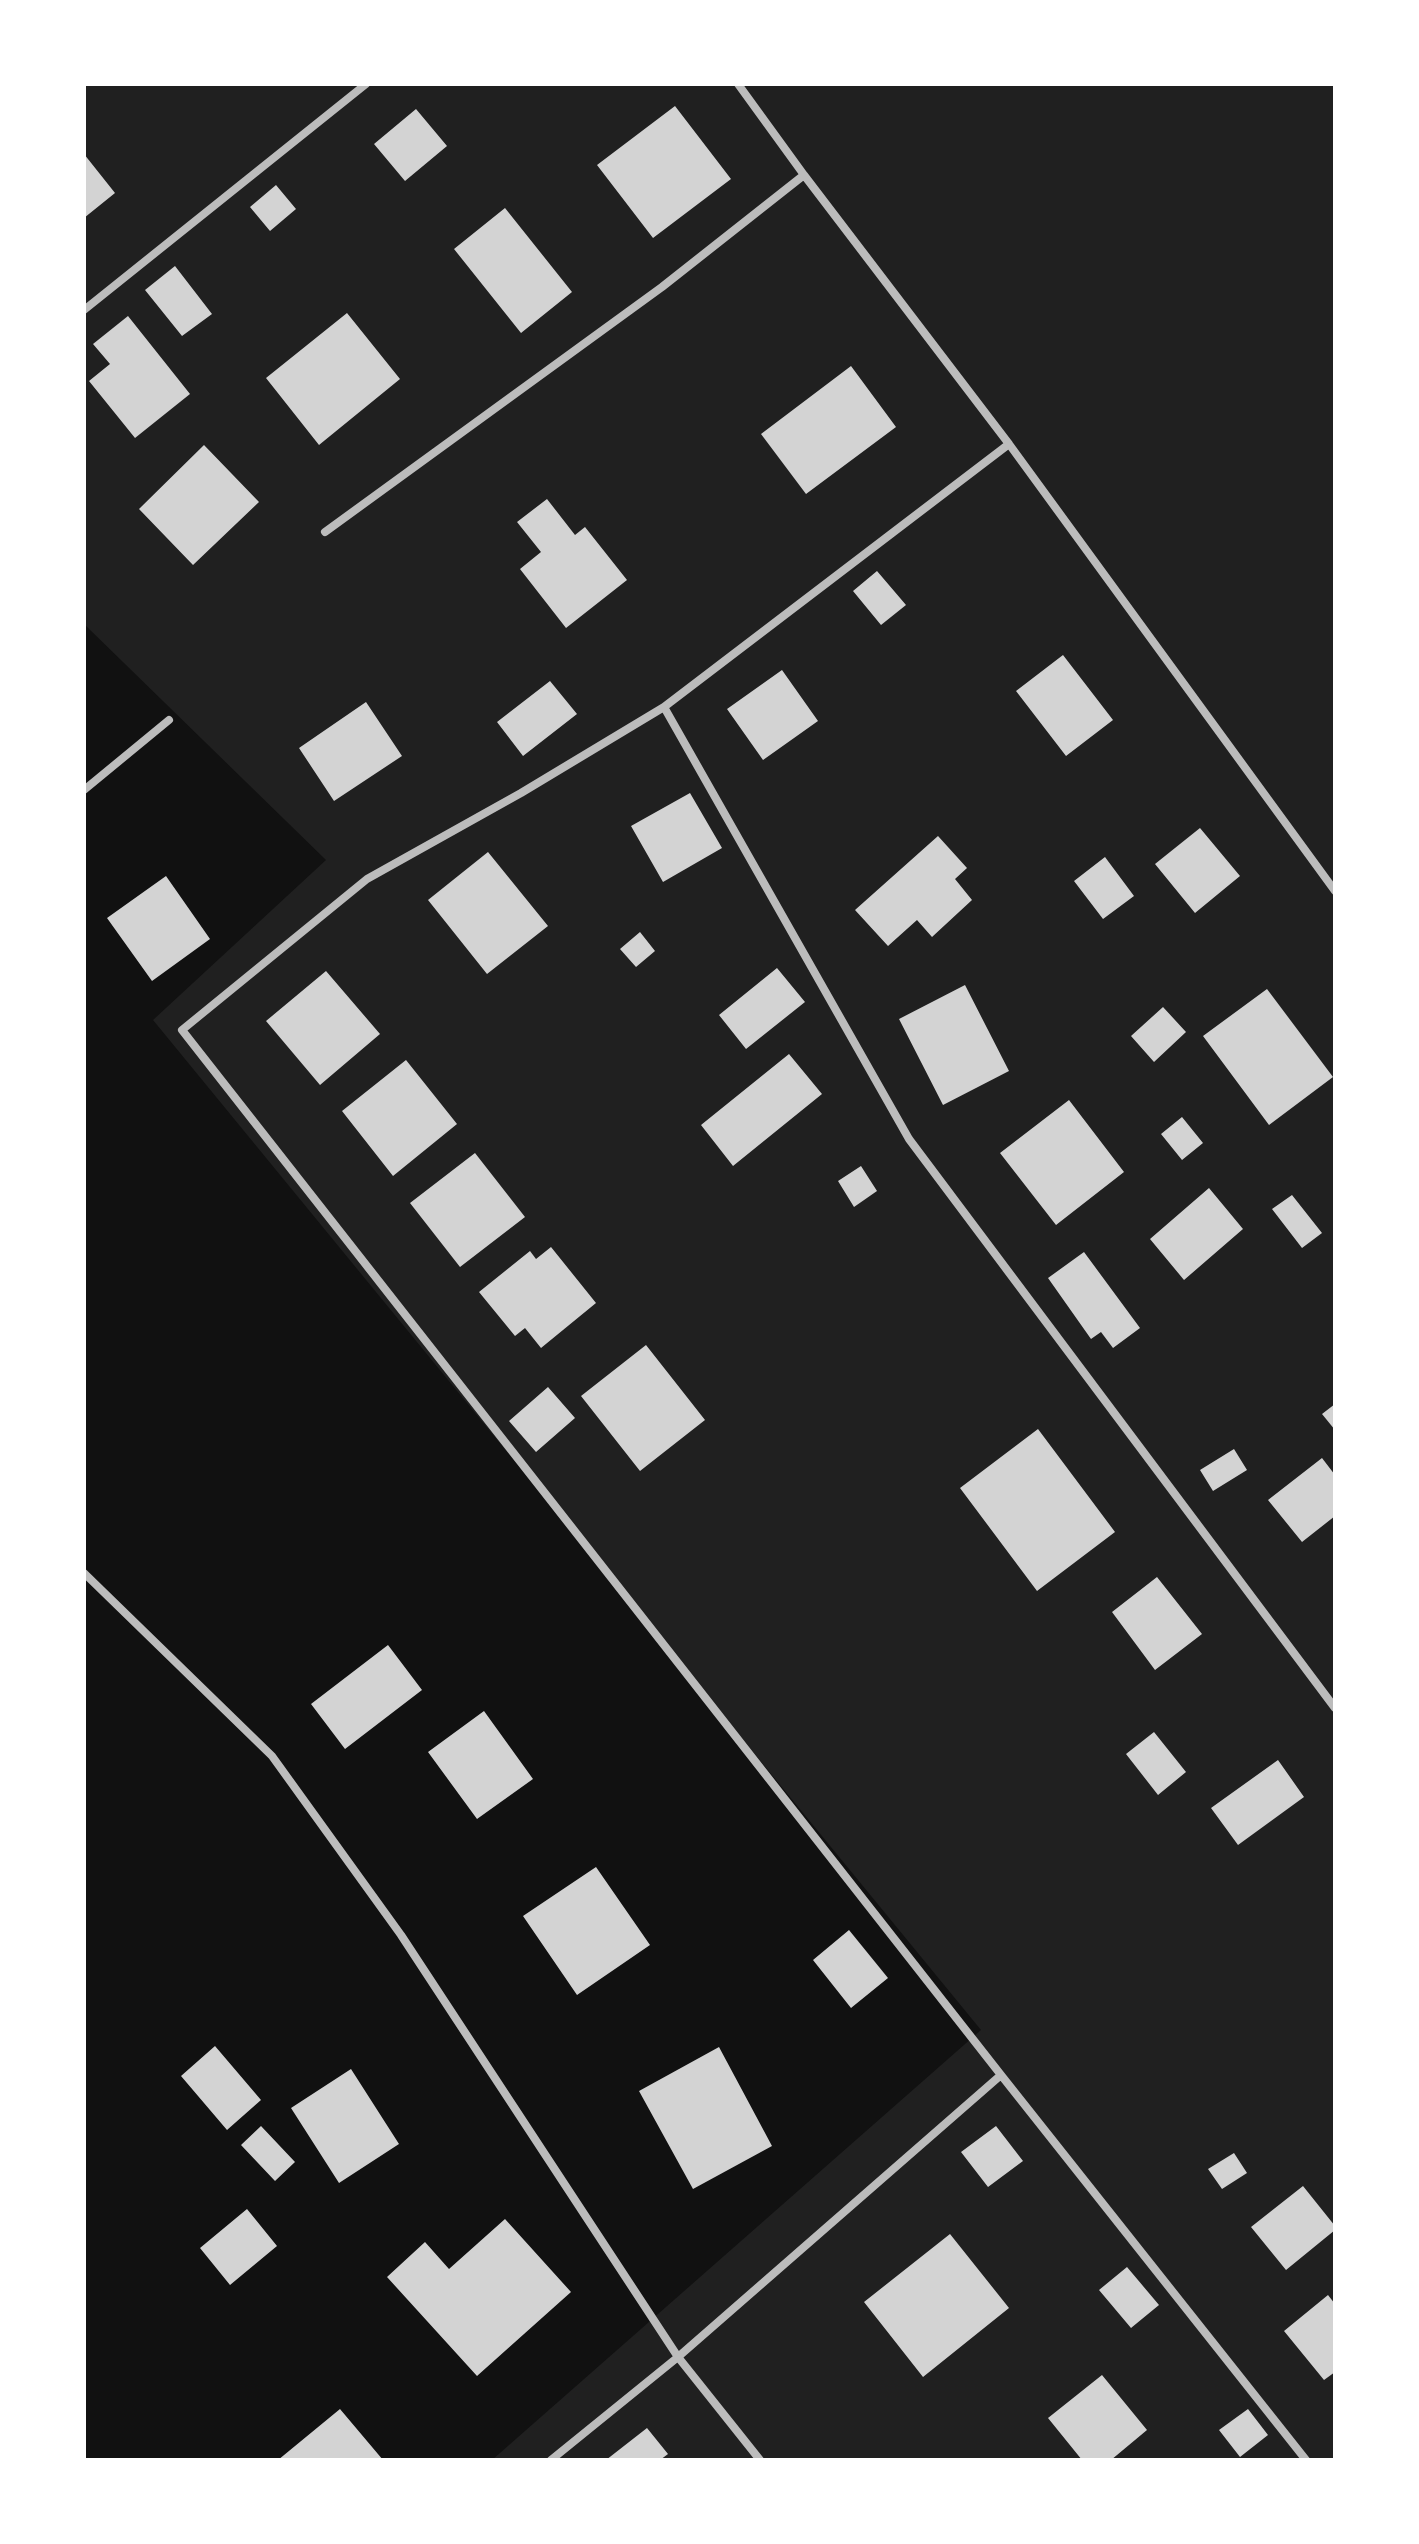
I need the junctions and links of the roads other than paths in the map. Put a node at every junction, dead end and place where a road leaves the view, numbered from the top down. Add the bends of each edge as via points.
1 (366, 84) edge
2 (738, 84) edge
3 (804, 175) junction
4 (84, 310) edge
5 (1009, 444) junction
6 (325, 532) dead end
7 (664, 707) junction
8 (169, 720) dead end
9 (84, 790) edge
10 (1335, 891) edge
11 (84, 1573) edge
12 (1335, 1708) edge
13 (1001, 2075) junction
14 (678, 2357) junction
15 (551, 2460) edge
16 (760, 2460) edge
17 (1306, 2460) edge

1 - 4 street
2 - 3 street
3 - 5 street
3 - 6 street via 662,287
5 - 7 street
5 - 10 street
7 - 12 street via 909,1139
7 - 13 street via 367,879 182,1030
8 - 9 street
11 - 14 street via 272,1756 401,1935
13 - 14 street
13 - 17 street
14 - 15 street
14 - 16 street

